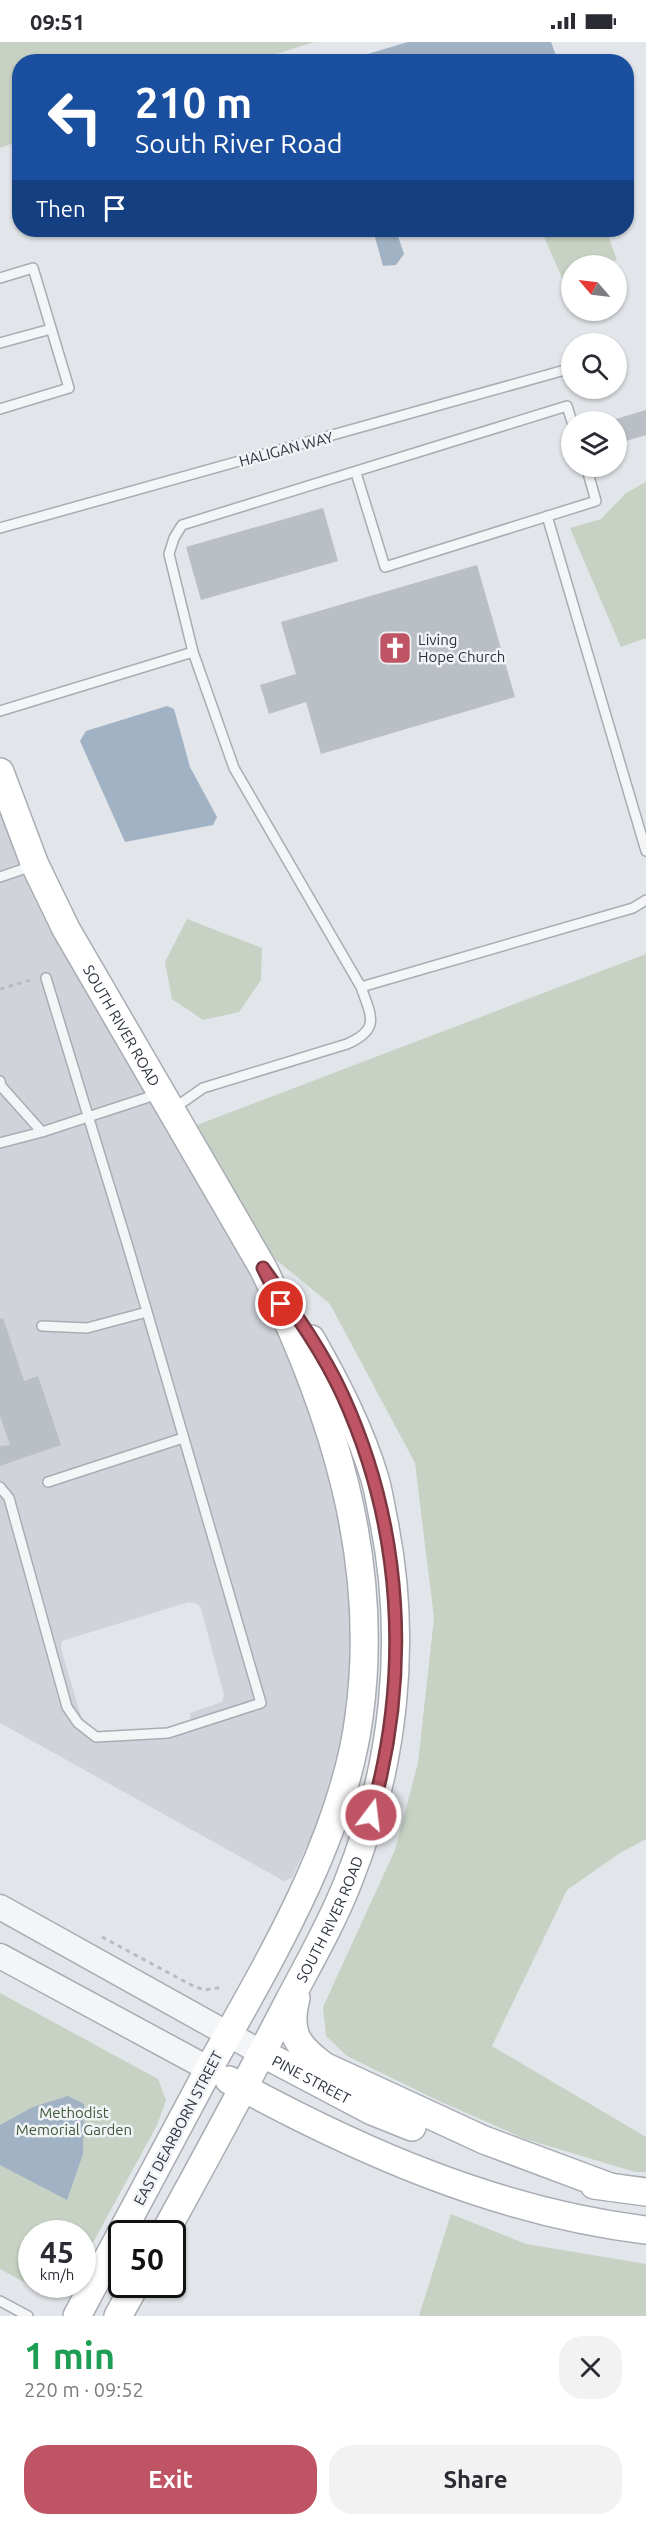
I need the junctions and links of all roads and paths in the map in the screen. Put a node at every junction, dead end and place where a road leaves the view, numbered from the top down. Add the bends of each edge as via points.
1 (0, 278) edge
2 (51, 329) junction
3 (0, 343) edge
4 (561, 372) edge
5 (0, 409) edge
6 (569, 411) edge
7 (356, 473) junction
8 (589, 477) edge
9 (547, 516) junction
10 (0, 528) edge
11 (193, 652) junction
12 (0, 711) edge
13 (0, 772) edge
14 (646, 850) edge
15 (35, 865) junction
16 (0, 877) edge
17 (646, 900) edge
18 (35, 978) dead end
19 (46, 978) dead end
20 (361, 987) junction
21 (0, 989) edge
22 (0, 1081) edge
23 (165, 1102) junction
24 (88, 1117) junction
25 (42, 1132) junction
26 (0, 1143) edge
27 (263, 1268) junction
28 (147, 1312) junction
29 (42, 1326) dead end
30 (183, 1438) junction
31 (48, 1482) dead end
32 (0, 1487) edge
33 (0, 1907) edge
34 (101, 1937) dead end
35 (0, 1956) edge
36 (302, 1977) junction
37 (223, 1988) dead end
38 (228, 2035) junction
39 (262, 2053) junction
40 (209, 2069) junction
41 (244, 2088) junction
42 (610, 2187) junction
43 (646, 2192) edge
44 (172, 2220) edge
45 (646, 2230) edge
46 (128, 2298) edge
47 (0, 2301) edge
48 (28, 2316) edge
49 (77, 2316) edge
50 (118, 2316) edge

1 - 2 lane via 33,268
2 - 3 lane
2 - 5 lane via 69,388
4 - 10 lane, HALIGAN WAY
6 - 7 lane via 567,406
7 - 9 lane via 385,567
7 - 11 lane via 182,525 169,554
8 - 9 lane via 596,501
9 - 14 lane
11 - 12 lane
11 - 20 lane via 234,768
13 - 15 main road, SOUTH RIVER ROAD
15 - 16 lane
15 - 23 main road, SOUTH RIVER ROAD via 66,929
17 - 20 lane via 633,908
18 - 21 path
19 - 24 lane
20 - 23 lane via 370,1014 366,1034 347,1044
22 - 25 lane
23 - 24 lane
23 - 27 main road, SOUTH RIVER ROAD
24 - 25 lane
24 - 28 lane
25 - 26 lane
27 - 36 main road, SOUTH RIVER ROAD via 304,1326 342,1395 375,1480 395,1591 394,1680 377,1794 348,1882
27 - 38 main road, SOUTH RIVER ROAD via 320,1400 346,1482 362,1577 365,1667 350,1769 328,1830 300,1899
28 - 29 lane via 87,1328
28 - 30 lane
30 - 31 lane
30 - 32 lane via 261,1703 168,1732 96,1737 78,1723 67,1707 9,1498
33 - 38 street, PINE STREET
34 - 37 path via 193,1986 205,1990
35 - 40 street
36 - 39 main road, SOUTH RIVER ROAD
36 - 42 main road via 292,2025 296,2040 324,2066 484,2140
38 - 39 street, PINE STREET
38 - 40 main road, EAST DEARBORN STREET
39 - 41 main road, SOUTH RIVER ROAD
39 - 42 main road, PINE STREET via 372,2111 455,2144 520,2167
40 - 41 main road
40 - 49 main road, EAST DEARBORN STREET
41 - 44 main road
41 - 45 main road via 356,2144 465,2188 552,2212
42 - 43 main road, PINE STREET
46 - 50 main road
47 - 48 lane

